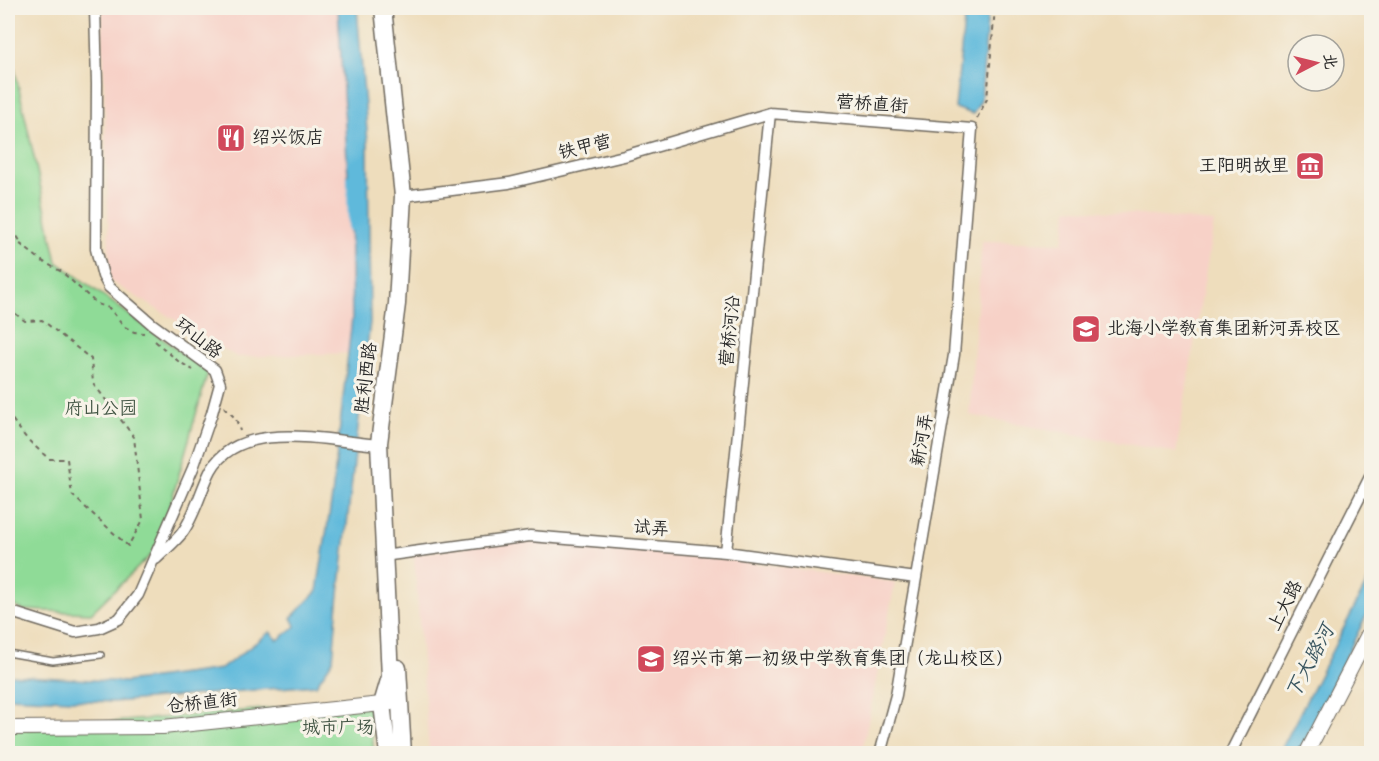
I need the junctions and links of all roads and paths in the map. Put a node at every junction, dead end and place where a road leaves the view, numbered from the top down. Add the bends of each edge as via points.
1 (95, 8) edge
2 (383, 8) edge
3 (394, 8) edge
4 (995, 8) edge
5 (770, 114) junction
6 (972, 129) junction
7 (408, 195) junction
8 (8, 221) edge
9 (8, 308) edge
10 (197, 372) dead end
11 (219, 404) dead end
12 (8, 414) edge
13 (248, 442) junction
14 (379, 446) junction
15 (1371, 473) edge
16 (726, 552) junction
17 (388, 555) junction
18 (151, 564) junction
19 (916, 578) junction
20 (8, 611) edge
21 (1371, 627) edge
22 (8, 653) edge
23 (101, 655) dead end
24 (390, 703) junction
25 (8, 728) edge
26 (388, 753) edge
27 (403, 753) edge
28 (880, 753) edge
29 (1231, 753) edge
30 (1306, 753) edge

1 - 18 street, 环山路 via 96,249 103,276 117,296 215,370 220,384 193,468
2 - 7 main road, 胜利西路
3 - 7 main road, 胜利西路
4 - 6 path via 987,99
5 - 6 street, 营桥直街
5 - 7 street, 铁甲营 via 624,156 509,183
5 - 16 street, 营桥河沿
6 - 19 street, 新河弄 via 954,355
7 - 14 main road, 胜利西路
7 - 17 main road, 胜利西路 via 408,304 387,443
8 - 10 path via 19,243 62,272 97,304 109,308 125,327 150,334 178,361
9 - 12 path via 25,321 42,320 91,359 93,383 134,437 143,520 128,546 72,495 67,459 49,459 27,440
11 - 13 path via 230,411
13 - 14 street via 291,436
13 - 18 street via 212,468 183,532
14 - 17 main road, 胜利西路
15 - 29 street, 上大路
16 - 17 street, 试弄 via 530,536
16 - 19 street, 试弄
17 - 24 main road, 胜利西路
18 - 20 street, 环山路 via 138,595 119,619 99,628 75,632
19 - 28 street, 新河弄 via 896,695
21 - 30 street
22 - 23 lane via 52,661
24 - 25 street, 仓桥直街 via 162,727
24 - 26 main road, 胜利西路
24 - 27 main road, 胜利西路

